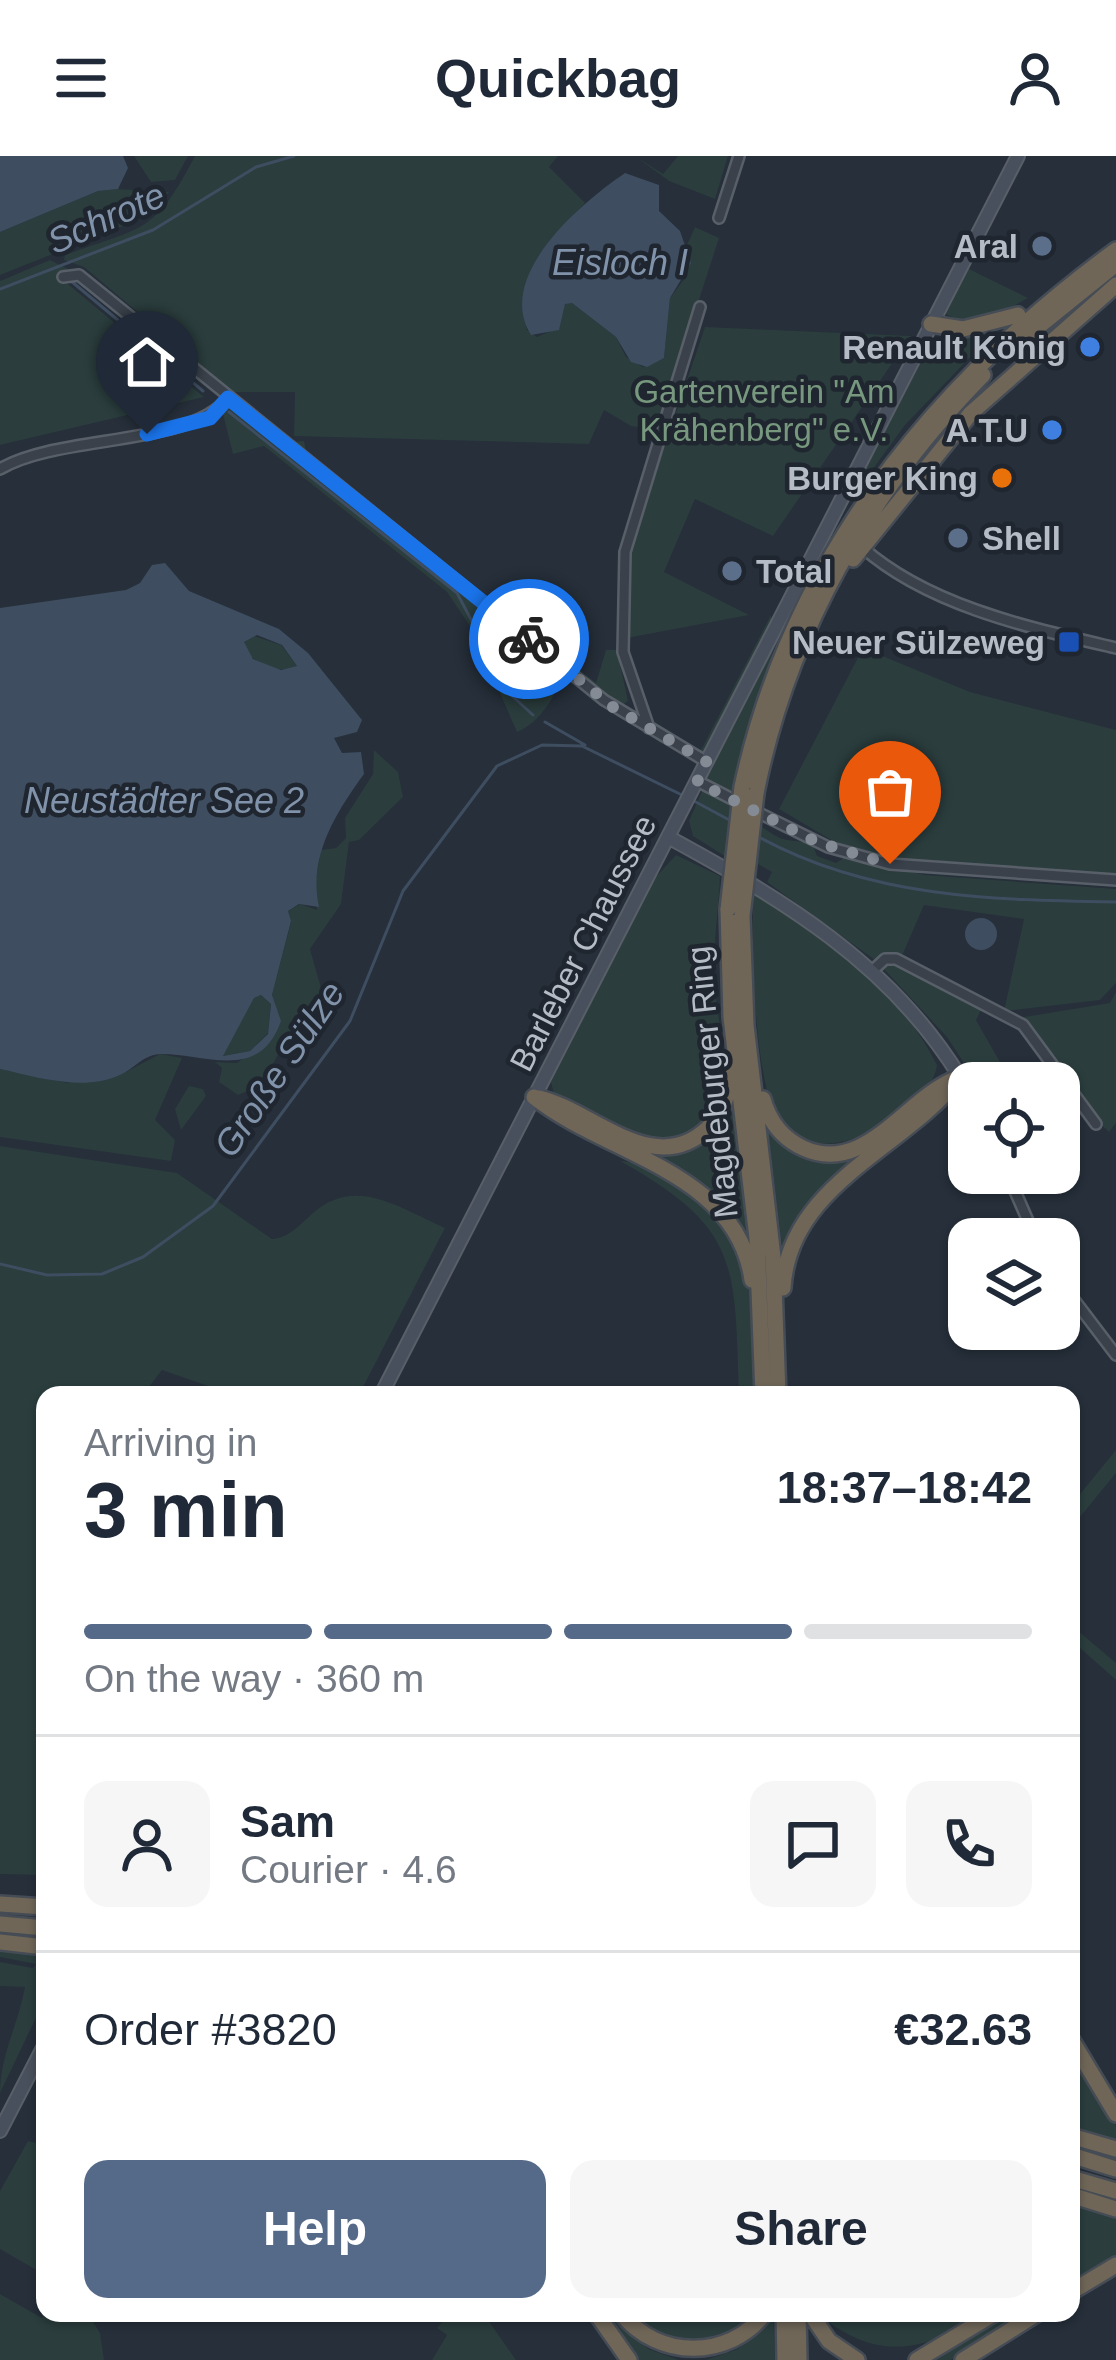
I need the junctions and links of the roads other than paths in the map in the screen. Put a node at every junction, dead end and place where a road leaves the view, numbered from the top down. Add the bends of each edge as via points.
1 (739, 156) edge
2 (1018, 156) edge
3 (719, 218) dead end
4 (1116, 238) edge
5 (1116, 250) edge
6 (1116, 264) edge
7 (63, 277) dead end
8 (1116, 285) edge
9 (700, 308) dead end
10 (1018, 315) junction
11 (932, 324) junction
12 (228, 398) junction
13 (922, 424) junction
14 (0, 469) edge
15 (862, 547) junction
16 (827, 587) junction
17 (1116, 648) edge
18 (649, 728) junction
19 (707, 762) junction
20 (749, 790) junction
21 (691, 793) junction
22 (668, 837) junction
23 (1116, 880) edge
24 (735, 913) junction
25 (872, 970) junction
26 (731, 1017) junction
27 (748, 1046) junction
28 (950, 1062) edge
29 (948, 1083) edge
30 (948, 1096) edge
31 (533, 1097) junction
32 (1096, 1124) dead end
33 (1080, 1308) edge
34 (770, 1344) junction
35 (1116, 1355) edge
36 (386, 1386) edge
37 (764, 1386) edge
38 (777, 1386) edge
39 (0, 1904) edge
40 (36, 1906) edge
41 (0, 1924) edge
42 (36, 1927) edge
43 (0, 1942) edge
44 (36, 1946) edge
45 (1080, 2054) edge
46 (36, 2061) edge
47 (1116, 2114) edge
48 (0, 2131) edge
49 (1080, 2139) edge
50 (1116, 2149) edge
51 (1080, 2158) edge
52 (1116, 2169) edge
53 (1080, 2180) edge
54 (1116, 2191) edge
55 (1080, 2198) edge
56 (1116, 2209) edge
57 (1116, 2265) edge
58 (1080, 2287) edge
59 (602, 2322) edge
60 (630, 2322) edge
61 (757, 2322) edge
62 (784, 2322) edge
63 (798, 2322) edge
64 (816, 2322) edge
65 (980, 2322) edge
66 (1024, 2322) edge
67 (629, 2360) edge
68 (785, 2360) edge
69 (799, 2360) edge
70 (857, 2360) edge
71 (916, 2360) edge
72 (963, 2360) edge

1 - 3 street
2 - 11 street, Barleber Chaussee
4 - 10 highway
5 - 13 highway, Magdeburger Ring via 1019,328
6 - 16 highway, Magdeburger Ring via 1017,344 942,419 868,516
7 - 12 street via 80,275
8 - 15 highway via 971,413
9 - 18 street via 624,558 623,652
10 - 11 highway via 963,328
10 - 13 highway via 925,411
11 - 19 street, Barleber Chaussee
12 - 14 street via 204,420 94,440
12 - 18 street
13 - 20 highway, Magdeburger Ring via 854,514 808,594 770,685
15 - 16 highway
15 - 17 street via 962,603
16 - 20 highway, Magdeburger Ring
18 - 19 street
19 - 21 street, Barleber Chaussee
20 - 24 highway, Magdeburger Ring, bridge
21 - 22 street, Barleber Chaussee
21 - 23 street via 852,855 945,872
22 - 25 street via 802,914
22 - 31 street, Barleber Chaussee
24 - 26 highway, Magdeburger Ring
24 - 27 highway, Magdeburger Ring
25 - 28 street
25 - 32 street via 896,959 1019,1022
26 - 31 highway via 725,1101 708,1128 682,1144 641,1144
26 - 34 highway, Magdeburger Ring
27 - 29 highway via 774,1125 824,1154 869,1142
27 - 34 highway, Magdeburger Ring via 772,1238
30 - 34 highway via 806,1217 787,1259 784,1338
31 - 34 highway via 692,1186 722,1212 745,1252 755,1329
31 - 36 street, Barleber Chaussee
33 - 35 street
34 - 37 highway, Magdeburger Ring
34 - 38 highway, Magdeburger Ring
39 - 40 highway
41 - 42 highway
43 - 44 highway
45 - 47 highway
46 - 48 street
49 - 50 highway
51 - 52 highway
53 - 54 highway
55 - 56 highway
57 - 58 highway
59 - 67 highway
60 - 61 highway via 656,2347 695,2355 737,2343
62 - 68 highway
63 - 69 highway
64 - 70 highway
65 - 71 highway
66 - 72 highway

